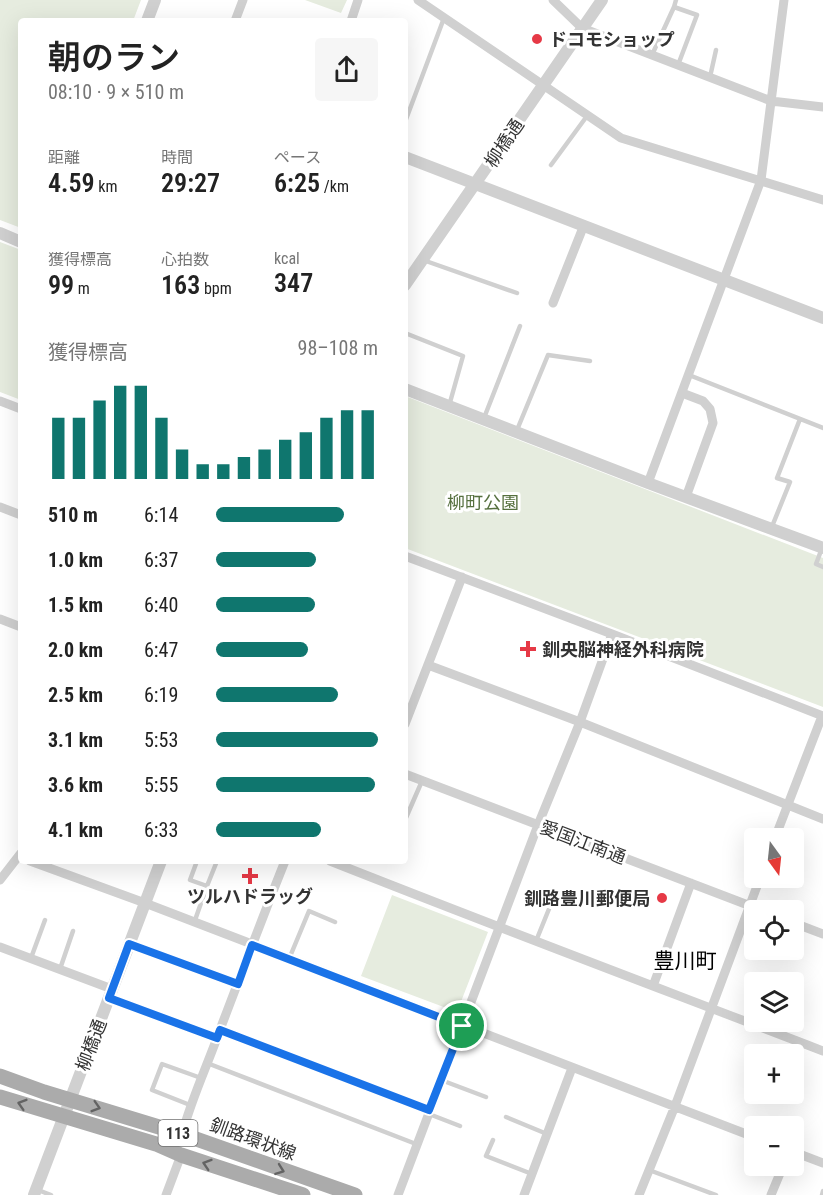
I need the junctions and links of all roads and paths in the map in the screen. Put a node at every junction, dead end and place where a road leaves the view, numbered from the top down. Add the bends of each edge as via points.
1 (155, 0) edge
2 (243, 0) edge
3 (358, 0) edge
4 (418, 0) edge
5 (553, 0) edge
6 (602, 0) edge
7 (676, 0) edge
8 (784, 0) edge
9 (674, 7) junction
10 (148, 18) edge
11 (236, 18) edge
12 (352, 18) edge
13 (444, 18) junction
14 (582, 28) junction
15 (716, 50) dead end
16 (652, 55) junction
17 (678, 65) junction
18 (710, 77) junction
19 (542, 86) junction
20 (771, 101) junction
21 (823, 107) edge
22 (408, 114) edge
23 (587, 116) junction
24 (408, 158) edge
25 (551, 165) dead end
26 (761, 180) junction
27 (475, 184) junction
28 (823, 200) edge
29 (584, 225) junction
30 (0, 233) edge
31 (18, 241) edge
32 (422, 260) junction
33 (724, 279) junction
34 (408, 281) edge
35 (517, 293) dead end
36 (553, 303) dead end
37 (823, 318) edge
38 (520, 326) dead end
39 (408, 334) edge
40 (590, 361) dead end
41 (689, 375) junction
42 (408, 390) edge
43 (682, 393) junction
44 (0, 401) edge
45 (449, 406) junction
46 (18, 408) edge
47 (483, 419) junction
48 (801, 419) junction
49 (823, 428) edge
50 (516, 432) junction
51 (648, 483) junction
52 (686, 497) junction
53 (0, 507) edge
54 (18, 514) edge
55 (771, 529) junction
56 (823, 548) edge
57 (408, 557) edge
58 (823, 567) edge
59 (462, 577) junction
60 (0, 619) edge
61 (18, 626) edge
62 (612, 634) junction
63 (428, 665) junction
64 (408, 716) edge
65 (822, 716) edge
66 (580, 722) junction
67 (408, 775) edge
68 (422, 780) junction
69 (788, 806) junction
70 (408, 813) edge
71 (823, 819) edge
72 (538, 825) junction
73 (779, 828) edge
74 (18, 858) edge
75 (38, 864) edge
76 (160, 864) edge
77 (196, 864) edge
78 (216, 864) edge
79 (284, 864) edge
80 (338, 864) edge
81 (2, 874) edge
82 (690, 883) junction
83 (207, 886) junction
84 (145, 903) junction
85 (551, 904) dead end
86 (744, 904) edge
87 (45, 920) dead end
88 (194, 922) junction
89 (335, 922) dead end
90 (744, 922) edge
91 (804, 927) edge
92 (500, 928) junction
93 (73, 931) dead end
94 (823, 934) edge
95 (536, 942) junction
96 (129, 944) junction
97 (252, 945) junction
98 (0, 946) edge
99 (31, 958) junction
100 (289, 959) junction
101 (60, 969) junction
102 (238, 984) junction
103 (653, 986) junction
104 (111, 994) junction
105 (711, 1008) junction
106 (462, 1026) junction
107 (219, 1034) junction
108 (823, 1051) edge
109 (207, 1063) junction
110 (572, 1068) junction
111 (0, 1076) edge
112 (201, 1078) junction
113 (441, 1080) junction
114 (0, 1097) edge
115 (486, 1097) dead end
116 (70, 1100) junction
117 (190, 1104) junction
118 (675, 1106) junction
119 (428, 1112) junction
120 (64, 1117) junction
121 (506, 1118) dead end
122 (460, 1126) dead end
123 (744, 1133) edge
124 (182, 1134) junction
125 (547, 1134) junction
126 (493, 1140) dead end
127 (416, 1144) junction
128 (181, 1155) junction
129 (804, 1156) edge
130 (823, 1163) edge
131 (649, 1170) junction
132 (532, 1174) junction
133 (779, 1176) edge
134 (330, 1191) edge
135 (35, 1192) edge
136 (51, 1195) edge
137 (166, 1195) edge
138 (303, 1195) edge
139 (355, 1195) edge
140 (398, 1195) edge
141 (524, 1195) edge
142 (639, 1195) edge
143 (716, 1195) edge
144 (771, 1195) edge

1 - 10 street
2 - 11 street
3 - 12 street
4 - 13 street
5 - 14 street
6 - 14 street, 柳橋通
7 - 9 lane
8 - 20 street
9 - 16 lane
9 - 17 lane via 697,15
13 - 19 street
13 - 22 lane
14 - 16 street
14 - 19 street, 柳橋通
15 - 18 lane
16 - 17 street
17 - 18 street
18 - 20 street
19 - 23 street
19 - 27 street, 柳橋通
20 - 21 street
20 - 26 street
23 - 25 lane
23 - 26 street via 621,138
24 - 27 street
26 - 28 street
26 - 33 street
27 - 29 street
27 - 32 street, 柳橋通
29 - 33 street
29 - 36 street
30 - 31 street
32 - 34 street, 柳橋通
32 - 35 lane
33 - 37 street
33 - 41 street
38 - 47 lane
39 - 45 lane via 463,356
40 - 50 lane via 548,355
41 - 43 street
41 - 48 lane
42 - 45 street
43 - 51 street
43 - 52 street via 703,401 710,409 713,423
44 - 46 street
45 - 47 street
47 - 50 street
48 - 49 lane
48 - 55 lane via 777,477 790,482
50 - 51 street
51 - 52 street
52 - 55 street
53 - 54 street
55 - 56 street
56 - 58 lane via 816,564
57 - 59 street
59 - 62 street
59 - 63 street
60 - 61 street
62 - 65 street
62 - 66 street
63 - 64 street
63 - 66 street
65 - 69 street
66 - 69 street
66 - 72 street
67 - 68 street, 愛国江南通
68 - 70 lane
68 - 72 street, 愛国江南通
69 - 71 street
69 - 73 street
72 - 82 street, 愛国江南通
72 - 92 street
74 - 81 street
75 - 84 street
76 - 84 street, 柳橋通
77 - 83 lane via 190,880
78 - 83 lane
79 - 97 street
80 - 92 street
82 - 86 street, 愛国江南通
82 - 103 street
83 - 88 lane
84 - 88 street
84 - 96 street, 柳橋通
85 - 95 lane
87 - 99 lane
88 - 97 street
89 - 100 lane via 309,911
90 - 105 street
91 - 94 street
92 - 95 street
92 - 106 street
93 - 101 lane
95 - 103 street
96 - 102 lane
96 - 104 street, 柳橋通
97 - 100 street
97 - 102 street
98 - 99 street
99 - 101 street
100 - 106 street
101 - 104 street
102 - 107 street
103 - 105 street
104 - 107 lane
104 - 116 street, 柳橋通
105 - 108 street
105 - 118 street
106 - 110 street
106 - 113 street
107 - 109 street
107 - 119 street
109 - 112 street
109 - 127 lane
110 - 118 street
110 - 125 street
111 - 116 main road, 釧路環状線 / 113
112 - 117 street
112 - 117 lane via 162,1064 153,1090
113 - 115 lane
113 - 119 street
120 -> 114 main road, 釧路環状線 / 113
116 - 120 street, 柳橋通
116 -> 124 main road, 釧路環状線 / 113
117 - 124 street
118 - 123 street
118 - 131 street
119 - 122 lane
119 - 127 street
120 - 128 main road, 釧路環状線 / 113
120 - 135 street, 柳橋通
121 - 125 lane
124 -> 134 main road, 釧路環状線 / 113 via 310,1180
125 - 132 street
126 - 132 lane via 486,1156
127 - 140 street
128 - 137 street
138 -> 128 main road, 釧路環状線 / 113
129 - 130 street
131 - 142 street
131 - 143 lane
132 - 141 street
133 - 144 street
134 - 139 main road, 釧路環状線 / 113
135 - 136 lane

